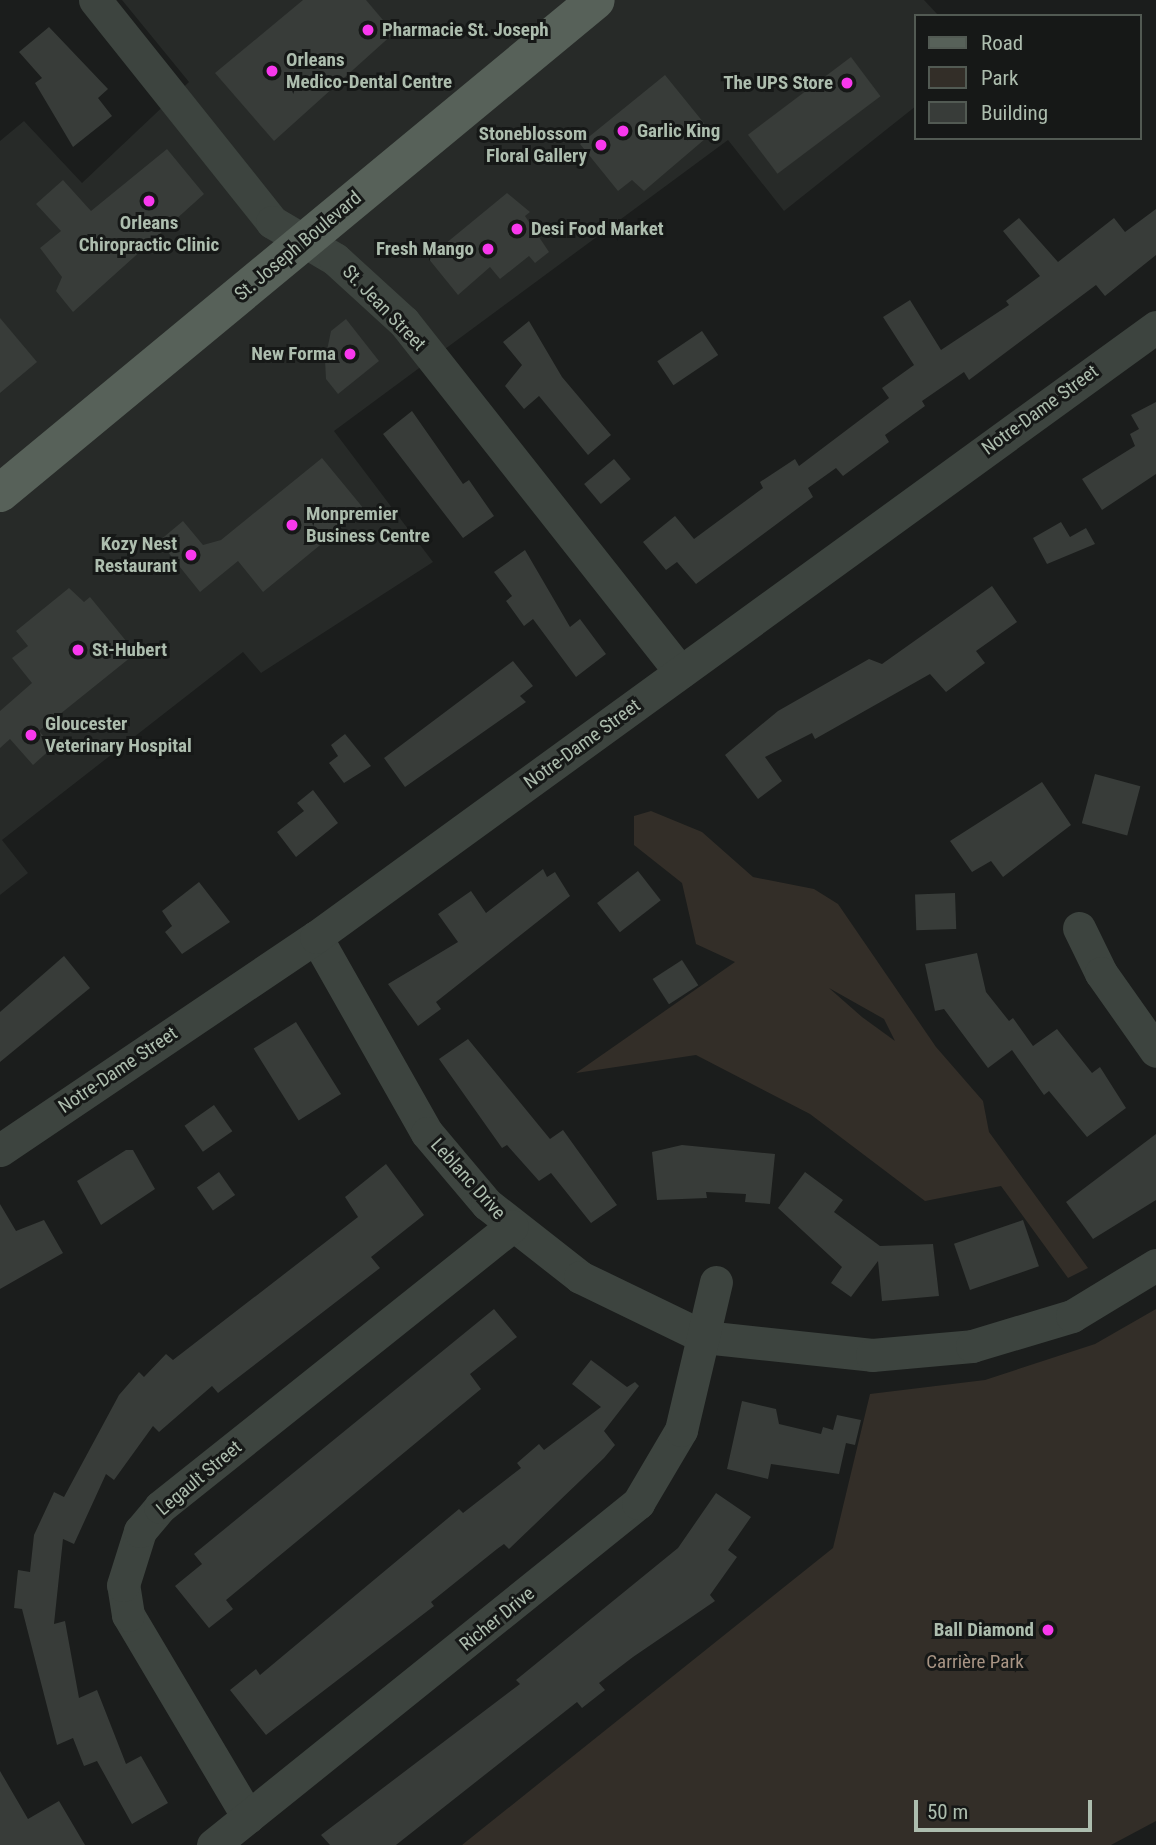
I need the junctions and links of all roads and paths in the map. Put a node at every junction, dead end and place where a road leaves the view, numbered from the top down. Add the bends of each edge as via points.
1 (95, 0) edge
2 (596, 0) edge
3 (305, 240) junction
4 (1156, 327) edge
5 (0, 493) edge
6 (680, 673) junction
7 (1079, 928) dead end
8 (316, 937) junction
9 (1156, 1051) edge
10 (0, 1150) edge
11 (512, 1226) junction
12 (1156, 1265) edge
13 (716, 1282) dead end
14 (704, 1337) junction
15 (248, 1817) junction
16 (213, 1845) edge

1 - 3 street, St. Jean Street via 272,222
2 - 3 main road, St. Joseph Boulevard
3 - 5 main road, St. Joseph Boulevard
3 - 6 street, St. Jean Street via 335,259 404,322
4 - 6 street, Notre-Dame Street
6 - 8 street, Notre-Dame Street
7 - 9 street via 1101,973
8 - 10 street, Notre-Dame Street
8 - 11 street, Leblanc Drive via 427,1133
11 - 14 street, Leblanc Drive via 580,1277
11 - 15 street, Legault Street via 160,1507 140,1531 124,1585 128,1615
12 - 14 street, Leblanc Drive via 1072,1317 972,1346 872,1354
13 - 14 street
14 - 15 street, Richer Drive via 681,1430 638,1503
15 - 16 street, Richer Drive

